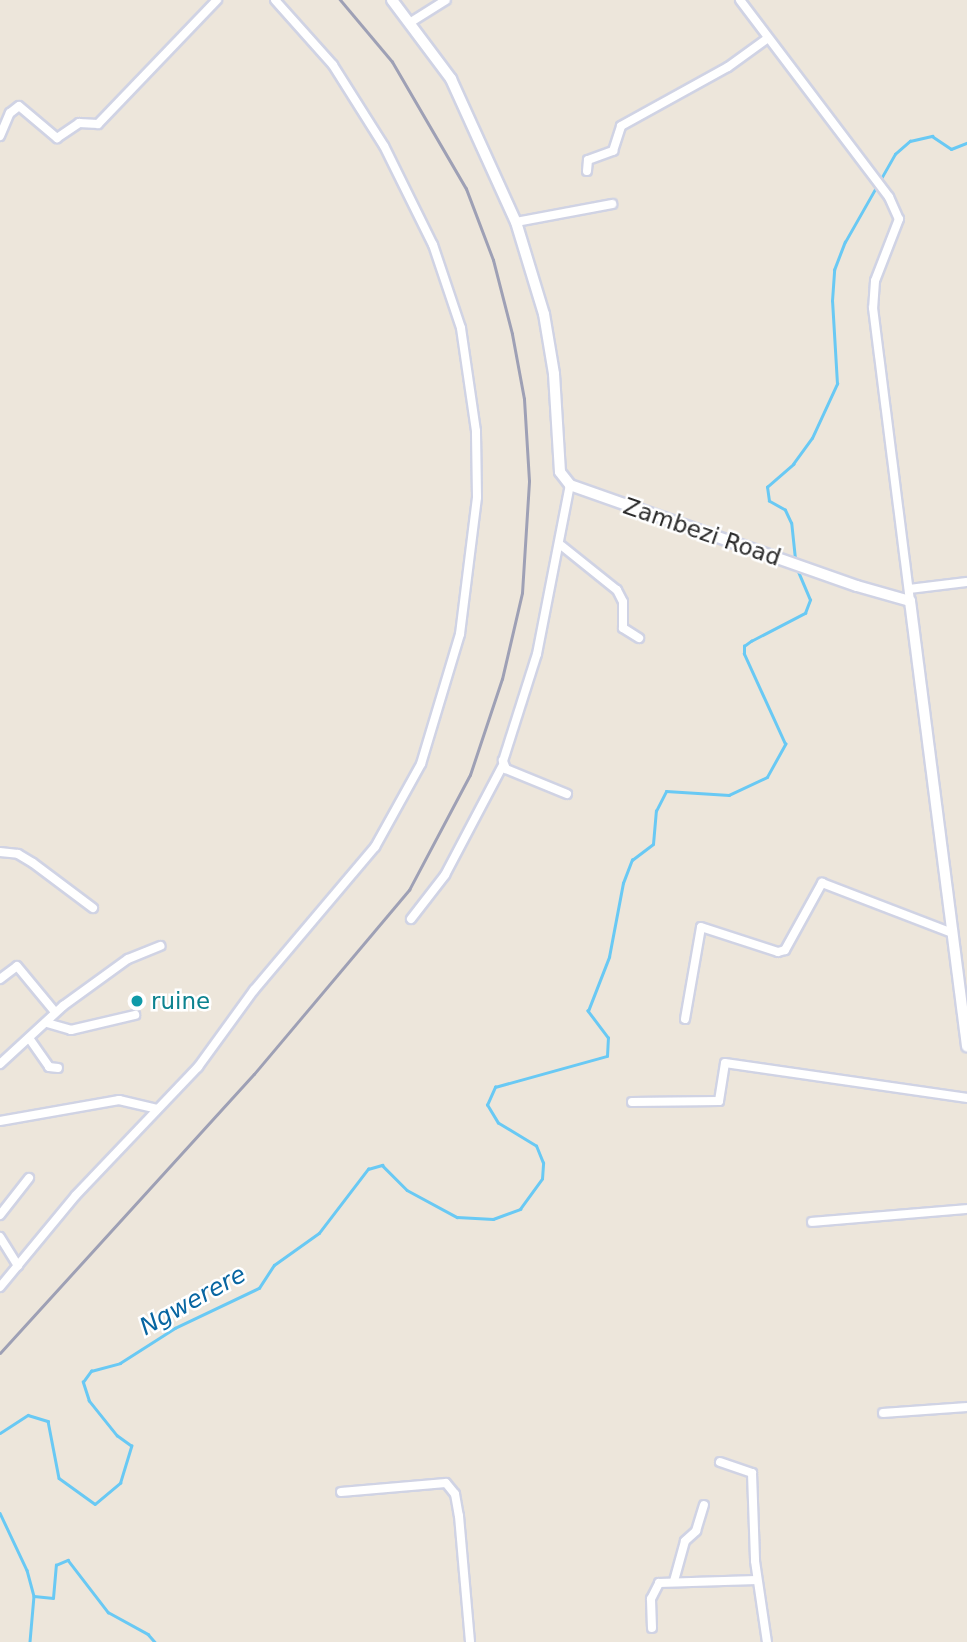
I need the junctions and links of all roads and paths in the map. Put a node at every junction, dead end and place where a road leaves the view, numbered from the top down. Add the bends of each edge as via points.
1 (217, 0) edge
2 (275, 0) edge
3 (392, 0) edge
4 (446, 0) edge
5 (740, 0) edge
6 (411, 22) junction
7 (768, 38) junction
8 (0, 136) edge
9 (587, 170) dead end
10 (612, 204) dead end
11 (516, 222) junction
12 (570, 485) junction
13 (562, 546) junction
14 (967, 582) edge
15 (910, 595) junction
16 (639, 638) dead end
17 (503, 765) junction
18 (567, 794) dead end
19 (0, 852) edge
20 (93, 908) dead end
21 (411, 919) dead end
22 (952, 933) junction
23 (161, 946) dead end
24 (0, 979) edge
25 (55, 1012) junction
26 (135, 1016) dead end
27 (965, 1018) edge
28 (685, 1019) dead end
29 (47, 1023) junction
30 (29, 1038) junction
31 (967, 1046) edge
32 (0, 1064) edge
33 (58, 1068) dead end
34 (967, 1098) edge
35 (632, 1102) dead end
36 (157, 1109) junction
37 (0, 1121) edge
38 (29, 1178) dead end
39 (967, 1209) edge
40 (0, 1215) edge
41 (812, 1222) dead end
42 (0, 1237) edge
43 (19, 1266) junction
44 (0, 1287) edge
45 (967, 1407) edge
46 (883, 1413) dead end
47 (720, 1462) dead end
48 (341, 1492) dead end
49 (704, 1506) dead end
50 (757, 1580) junction
51 (674, 1581) junction
52 (652, 1628) dead end
53 (470, 1642) edge
54 (767, 1642) edge

1 - 8 street via 98,124 79,122 57,138 19,106
2 - 36 street via 333,65 384,146 449,287 469,365 476,431 477,497 470,579 441,708 400,807 358,870 254,990 198,1067
3 - 6 main road
4 - 6 street
5 - 7 street
6 - 11 main road via 451,79
7 - 9 street via 728,67 621,126 613,152 588,160
7 - 15 street via 889,197 898,226 875,281 873,308
10 - 11 street
11 - 12 main road via 544,314 554,374 560,472
12 - 13 street
12 - 15 main road, Zambezi Road via 805,568
13 - 16 street via 617,590 623,601 623,628
13 - 17 street via 527,696
14 - 15 street
15 - 22 main road
17 - 18 street
17 - 21 street via 445,876
19 - 20 street via 18,854 33,863
22 - 27 main road
22 - 28 street via 822,883 785,950 778,952 701,927
23 - 25 street via 128,959
24 - 25 street via 17,966
25 - 29 street
26 - 29 street via 71,1030
27 - 31 main road
29 - 30 street
30 - 32 street
30 - 33 street via 50,1067
34 - 35 street via 725,1063 719,1101
36 - 37 street via 119,1100
36 - 43 street via 144,1128 76,1195
38 - 40 street
39 - 41 street
42 - 43 street
43 - 44 street
45 - 46 street
47 - 50 street via 752,1473
48 - 53 street via 446,1483 455,1494 460,1516
49 - 51 street via 696,1531 685,1541
50 - 51 street
50 - 54 street
51 - 52 street via 654,1588

